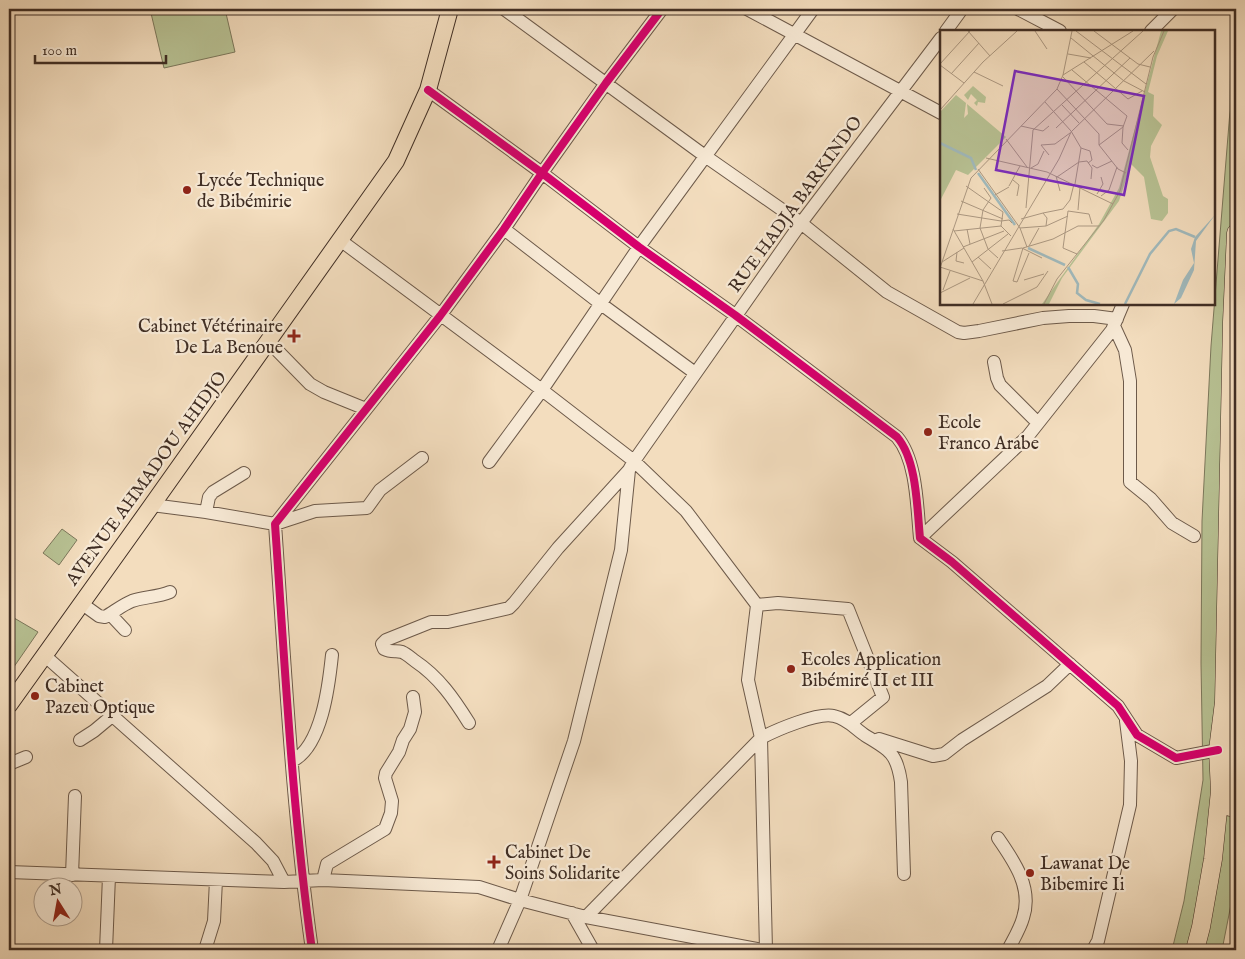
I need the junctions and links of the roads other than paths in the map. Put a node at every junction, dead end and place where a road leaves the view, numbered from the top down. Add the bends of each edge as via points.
1 (450, 9) edge
2 (504, 9) edge
3 (662, 9) edge
4 (746, 9) edge
5 (813, 9) edge
6 (962, 9) edge
7 (1018, 9) edge
8 (1173, 9) edge
9 (947, 30) edge
10 (1058, 30) edge
11 (1152, 30) edge
12 (795, 33) junction
13 (940, 39) edge
14 (606, 83) junction
15 (428, 90) junction
16 (900, 91) junction
17 (939, 112) edge
18 (705, 156) junction
19 (542, 173) junction
20 (801, 223) junction
21 (504, 229) junction
22 (1236, 233) edge
23 (340, 240) junction
24 (639, 247) junction
25 (601, 304) junction
26 (1123, 305) edge
27 (735, 315) junction
28 (440, 316) junction
29 (1116, 323) junction
30 (268, 342) junction
31 (994, 362) dead end
32 (696, 373) junction
33 (542, 390) junction
34 (366, 409) junction
35 (1038, 423) junction
36 (422, 458) dead end
37 (489, 462) dead end
38 (632, 466) junction
39 (244, 473) dead end
40 (152, 505) junction
41 (206, 512) junction
42 (275, 524) junction
43 (1194, 536) dead end
44 (920, 538) junction
45 (170, 592) dead end
46 (81, 603) junction
47 (757, 605) junction
48 (110, 614) junction
49 (125, 630) dead end
50 (332, 654) dead end
51 (44, 655) junction
52 (1070, 664) junction
53 (1236, 680) edge
54 (413, 697) dead end
55 (9, 705) edge
56 (112, 716) junction
57 (1125, 716) junction
58 (469, 723) dead end
59 (851, 723) junction
60 (862, 734) junction
61 (761, 738) junction
62 (80, 740) dead end
63 (1218, 750) junction
64 (26, 757) dead end
65 (292, 760) junction
66 (9, 764) edge
67 (75, 796) dead end
68 (998, 838) dead end
69 (9, 872) edge
70 (72, 874) junction
71 (904, 874) dead end
72 (109, 876) junction
73 (216, 880) junction
74 (323, 880) junction
75 (284, 882) junction
76 (302, 882) junction
77 (520, 900) junction
78 (572, 913) junction
79 (586, 916) junction
80 (106, 950) edge
81 (205, 950) edge
82 (312, 950) edge
83 (498, 950) edge
84 (593, 950) edge
85 (760, 950) edge
86 (1008, 950) edge
87 (1093, 950) edge
88 (1195, 950) edge
89 (1207, 950) edge

1 - 15 main road, AVENUE AHMADOU AHIDJO
2 - 14 street
3 - 14 street
4 - 12 street
5 - 12 street
6 - 9 street
7 - 10 street
8 - 11 street
12 - 16 street
12 - 18 street
13 - 16 street, RUE HADJA BARKINDO
14 - 18 street
14 - 19 street
15 - 19 street
15 - 23 main road, AVENUE AHMADOU AHIDJO via 396,161
16 - 17 street
16 - 20 street, RUE HADJA BARKINDO
18 - 20 street
18 - 24 street
19 - 21 street
19 - 24 street
20 - 27 street, RUE HADJA BARKINDO
20 - 29 street via 887,292 958,332 1069,316 1094,316
21 - 25 street
21 - 28 street
22 - 63 highway via 1224,702
23 - 28 street
23 - 30 main road, AVENUE AHMADOU AHIDJO
24 - 25 street
24 - 27 street
25 - 32 street
25 - 33 street
26 - 29 street
27 - 32 street, RUE HADJA BARKINDO
27 - 44 street via 902,442 912,470
28 - 33 street
28 - 34 street
29 - 35 street
29 - 43 street via 1125,350 1130,382 1130,482 1172,523
30 - 34 street via 310,384
30 - 40 main road, AVENUE AHMADOU AHIDJO
31 - 35 street via 1000,384
32 - 38 street, RUE HADJA BARKINDO
33 - 37 street
33 - 38 street
34 - 42 street
35 - 44 street
36 - 42 street via 380,490 367,508 315,511
38 - 47 street via 686,511
38 - 58 street, RUE HADJA BARKINDO via 509,608 448,622 431,622 382,644 384,649 402,652 427,670 458,704
38 - 77 street via 621,550 574,741
39 - 41 street via 213,492
40 - 41 street
40 - 46 main road, AVENUE AHMADOU AHIDJO
41 - 42 street
42 - 65 street
44 - 52 street
45 - 48 street via 133,600
46 - 48 street via 99,616
46 - 51 main road, AVENUE AHMADOU AHIDJO
47 - 59 street via 778,602 848,609 883,697
47 - 61 street via 748,680
48 - 49 street
50 - 65 street via 320,724 298,758
51 - 55 main road, AVENUE AHMADOU AHIDJO
51 - 56 street
52 - 57 street
52 - 60 street via 1047,686 944,754 933,756
53 - 89 highway via 1232,791 1225,860
54 - 74 street via 415,712 410,729 386,773 392,801 385,829 327,864
56 - 62 street
56 - 75 street via 256,843 273,861
57 - 63 street via 1137,735 1176,758
57 - 87 street via 1131,760 1130,805 1098,941
59 - 60 street
59 - 61 street via 832,715 819,717 780,727
60 - 71 street via 892,753 899,767
61 - 79 street
61 - 85 street
63 - 88 highway via 1220,791 1213,860
64 - 66 street
65 - 76 street
67 - 70 street
68 - 86 street via 1014,861 1027,902 1024,917
69 - 70 street
70 - 72 street
72 - 73 street
72 - 80 street
73 - 75 street
73 - 81 street via 214,921
74 - 76 street
74 - 77 street via 479,887
75 - 76 street
76 - 82 street
77 - 78 street
77 - 83 street
78 - 79 street
78 - 84 street
79 - 85 street

